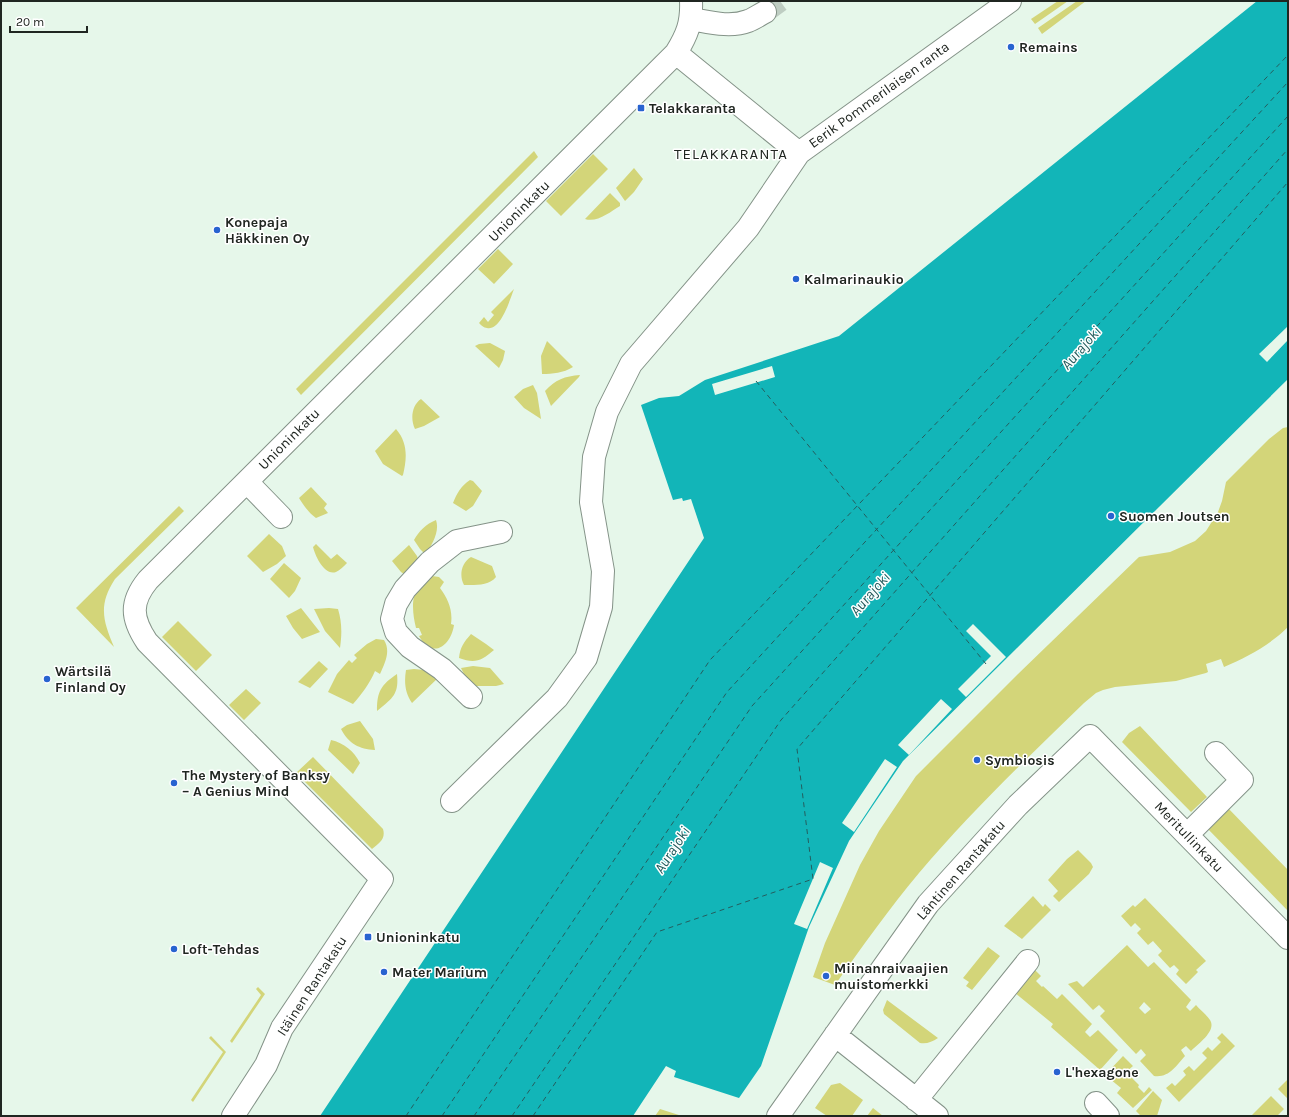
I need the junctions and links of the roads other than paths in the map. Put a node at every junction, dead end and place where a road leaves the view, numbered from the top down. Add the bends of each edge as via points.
1 (1010, 1) edge
2 (691, 10) edge
3 (765, 12) tunnel mouth
4 (676, 53) junction
5 (799, 153) junction
6 (247, 482) junction
7 (282, 517) dead end
8 (501, 532) dead end
9 (471, 698) dead end
10 (1090, 736) joint
11 (1216, 753) dead end
12 (452, 800) dead end
13 (1187, 835) junction
14 (382, 879) joint
15 (1288, 938) edge
16 (1028, 961) dead end
17 (835, 1035) junction
18 (916, 1100) junction
19 (233, 1116) edge
20 (778, 1116) edge
21 (937, 1116) edge

1 - 5 street, Eerik Pommerilaisen ranta
2 - 3 street via 731,24 748,21
2 - 4 street, Unioninkatu via 689,28
4 - 5 street, Eerik Pommerilaisen ranta
4 - 6 street, Unioninkatu
5 - 12 street via 748,228 631,364 606,412 594,457 591,502 603,571 601,607 586,658 557,698
6 - 7 street
6 - 14 street, Unioninkatu via 140,590 135,605 136,621 147,642
8 - 9 street via 458,541 430,562 405,589 396,604 392,619 396,632 410,647 442,669
10 - 13 street, Meritullinkatu
10 - 17 street, Läntinen Rantakatu via 1018,805 928,904
11 - 13 street via 1242,780
13 - 15 street, Meritullinkatu
14 - 19 street, Itäinen Rantakatu via 282,1028 266,1065
16 - 18 street
17 - 18 street
17 - 20 street, Läntinen Rantakatu
18 - 21 street

